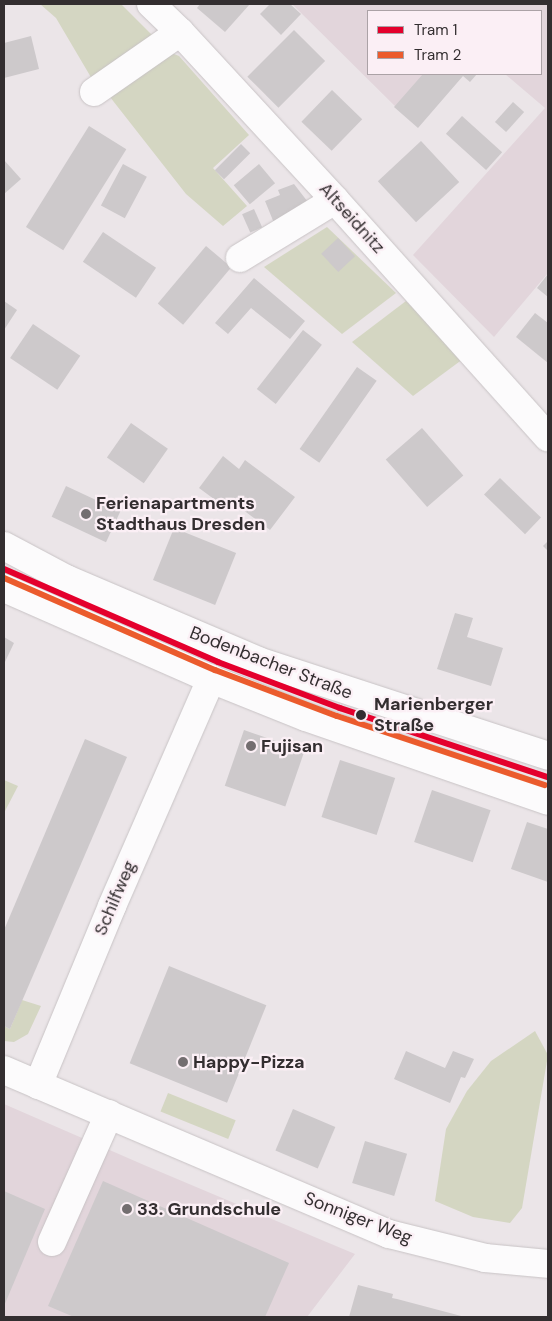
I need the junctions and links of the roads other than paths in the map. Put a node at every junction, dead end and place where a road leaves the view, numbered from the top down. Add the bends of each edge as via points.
1 (151, 4) edge
2 (180, 32) junction
3 (94, 92) dead end
4 (335, 200) junction
5 (240, 258) dead end
6 (548, 437) edge
7 (4, 546) edge
8 (4, 588) edge
9 (211, 679) junction
10 (548, 756) edge
11 (548, 801) edge
12 (4, 1070) edge
13 (38, 1085) junction
14 (109, 1114) junction
15 (52, 1242) dead end
16 (548, 1264) edge

1 - 2 street, Altseidnitz
2 - 3 street
2 - 4 street, Altseidnitz
4 - 5 street
4 - 6 street, Altseidnitz
7 - 10 street, Bodenbacher Straße via 66,579 258,661
8 - 9 street, Bodenbacher Straße
9 - 11 street, Bodenbacher Straße via 306,717
9 - 13 street, Schilfweg
12 - 13 street
13 - 14 street, Sonniger Weg
14 - 15 street
14 - 16 street, Sonniger Weg via 389,1234 485,1258

